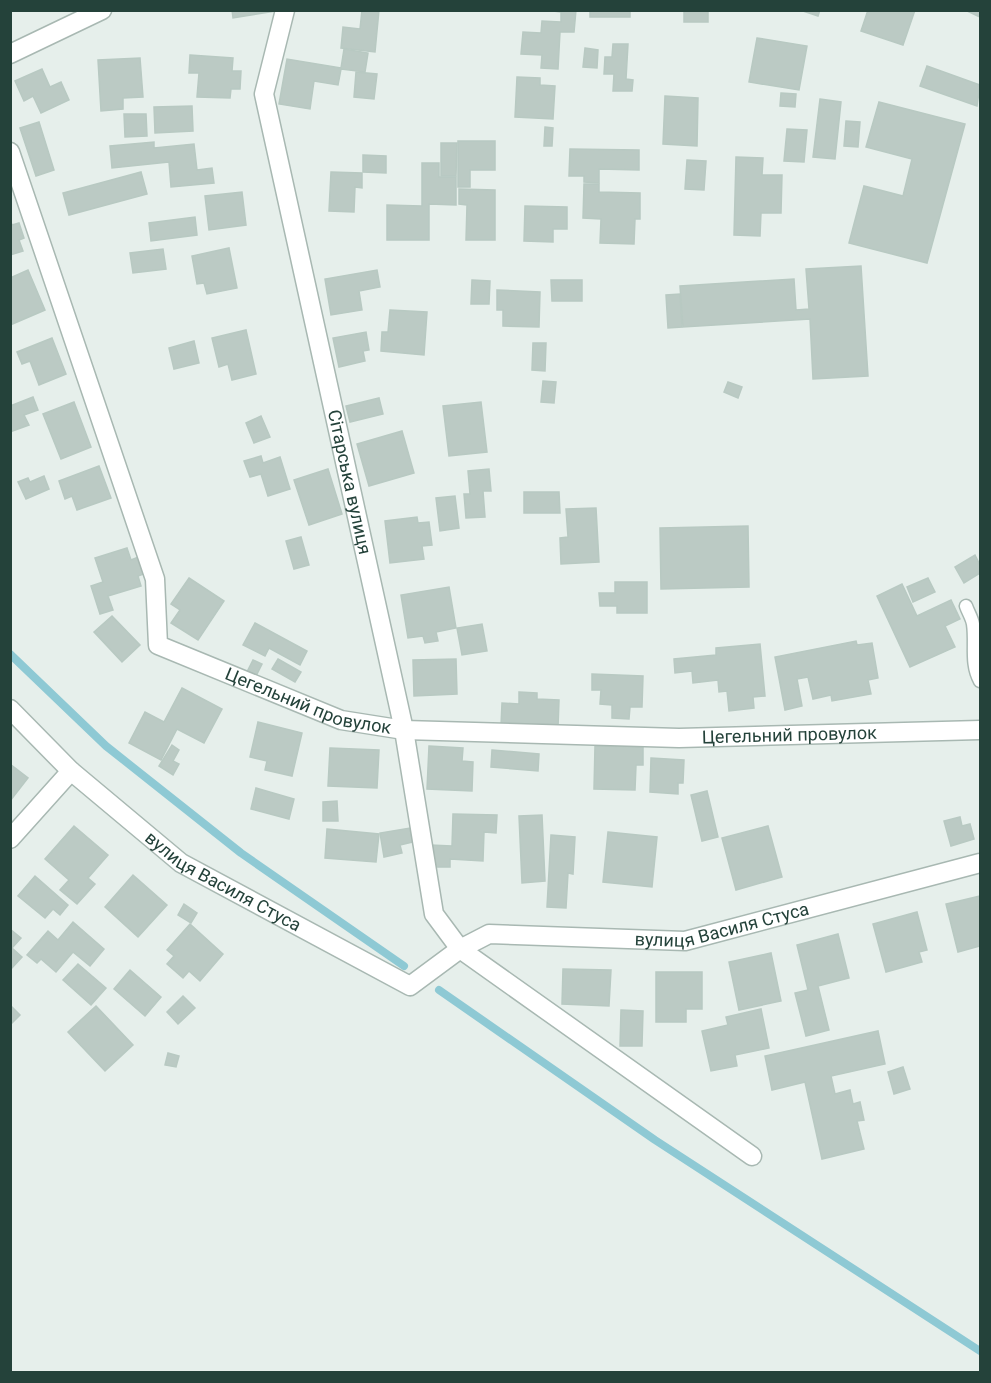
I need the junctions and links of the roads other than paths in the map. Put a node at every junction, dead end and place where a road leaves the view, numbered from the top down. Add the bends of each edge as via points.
1 (102, 10) edge
2 (285, 10) edge
3 (10, 54) edge
4 (10, 152) edge
5 (966, 606) dead end
6 (981, 681) edge
7 (10, 709) edge
8 (404, 730) junction
9 (981, 730) edge
10 (71, 771) junction
11 (10, 839) edge
12 (981, 863) edge
13 (460, 950) junction
14 (752, 1156) dead end

1 - 3 street
2 - 8 street, Сітарська вулиця via 264,94
4 - 8 street, Цегельний провулок via 155,579 158,645 341,720
5 - 6 lane via 973,623 976,674
7 - 10 street, вулиця Василя Стуса
8 - 9 street, Цегельний провулок via 679,738
8 - 13 street, Сітарська вулиця via 434,914
10 - 11 street
10 - 13 street, вулиця Василя Стуса via 181,863 410,986
12 - 13 street, вулиця Василя Стуса via 685,941 489,934
13 - 14 street

